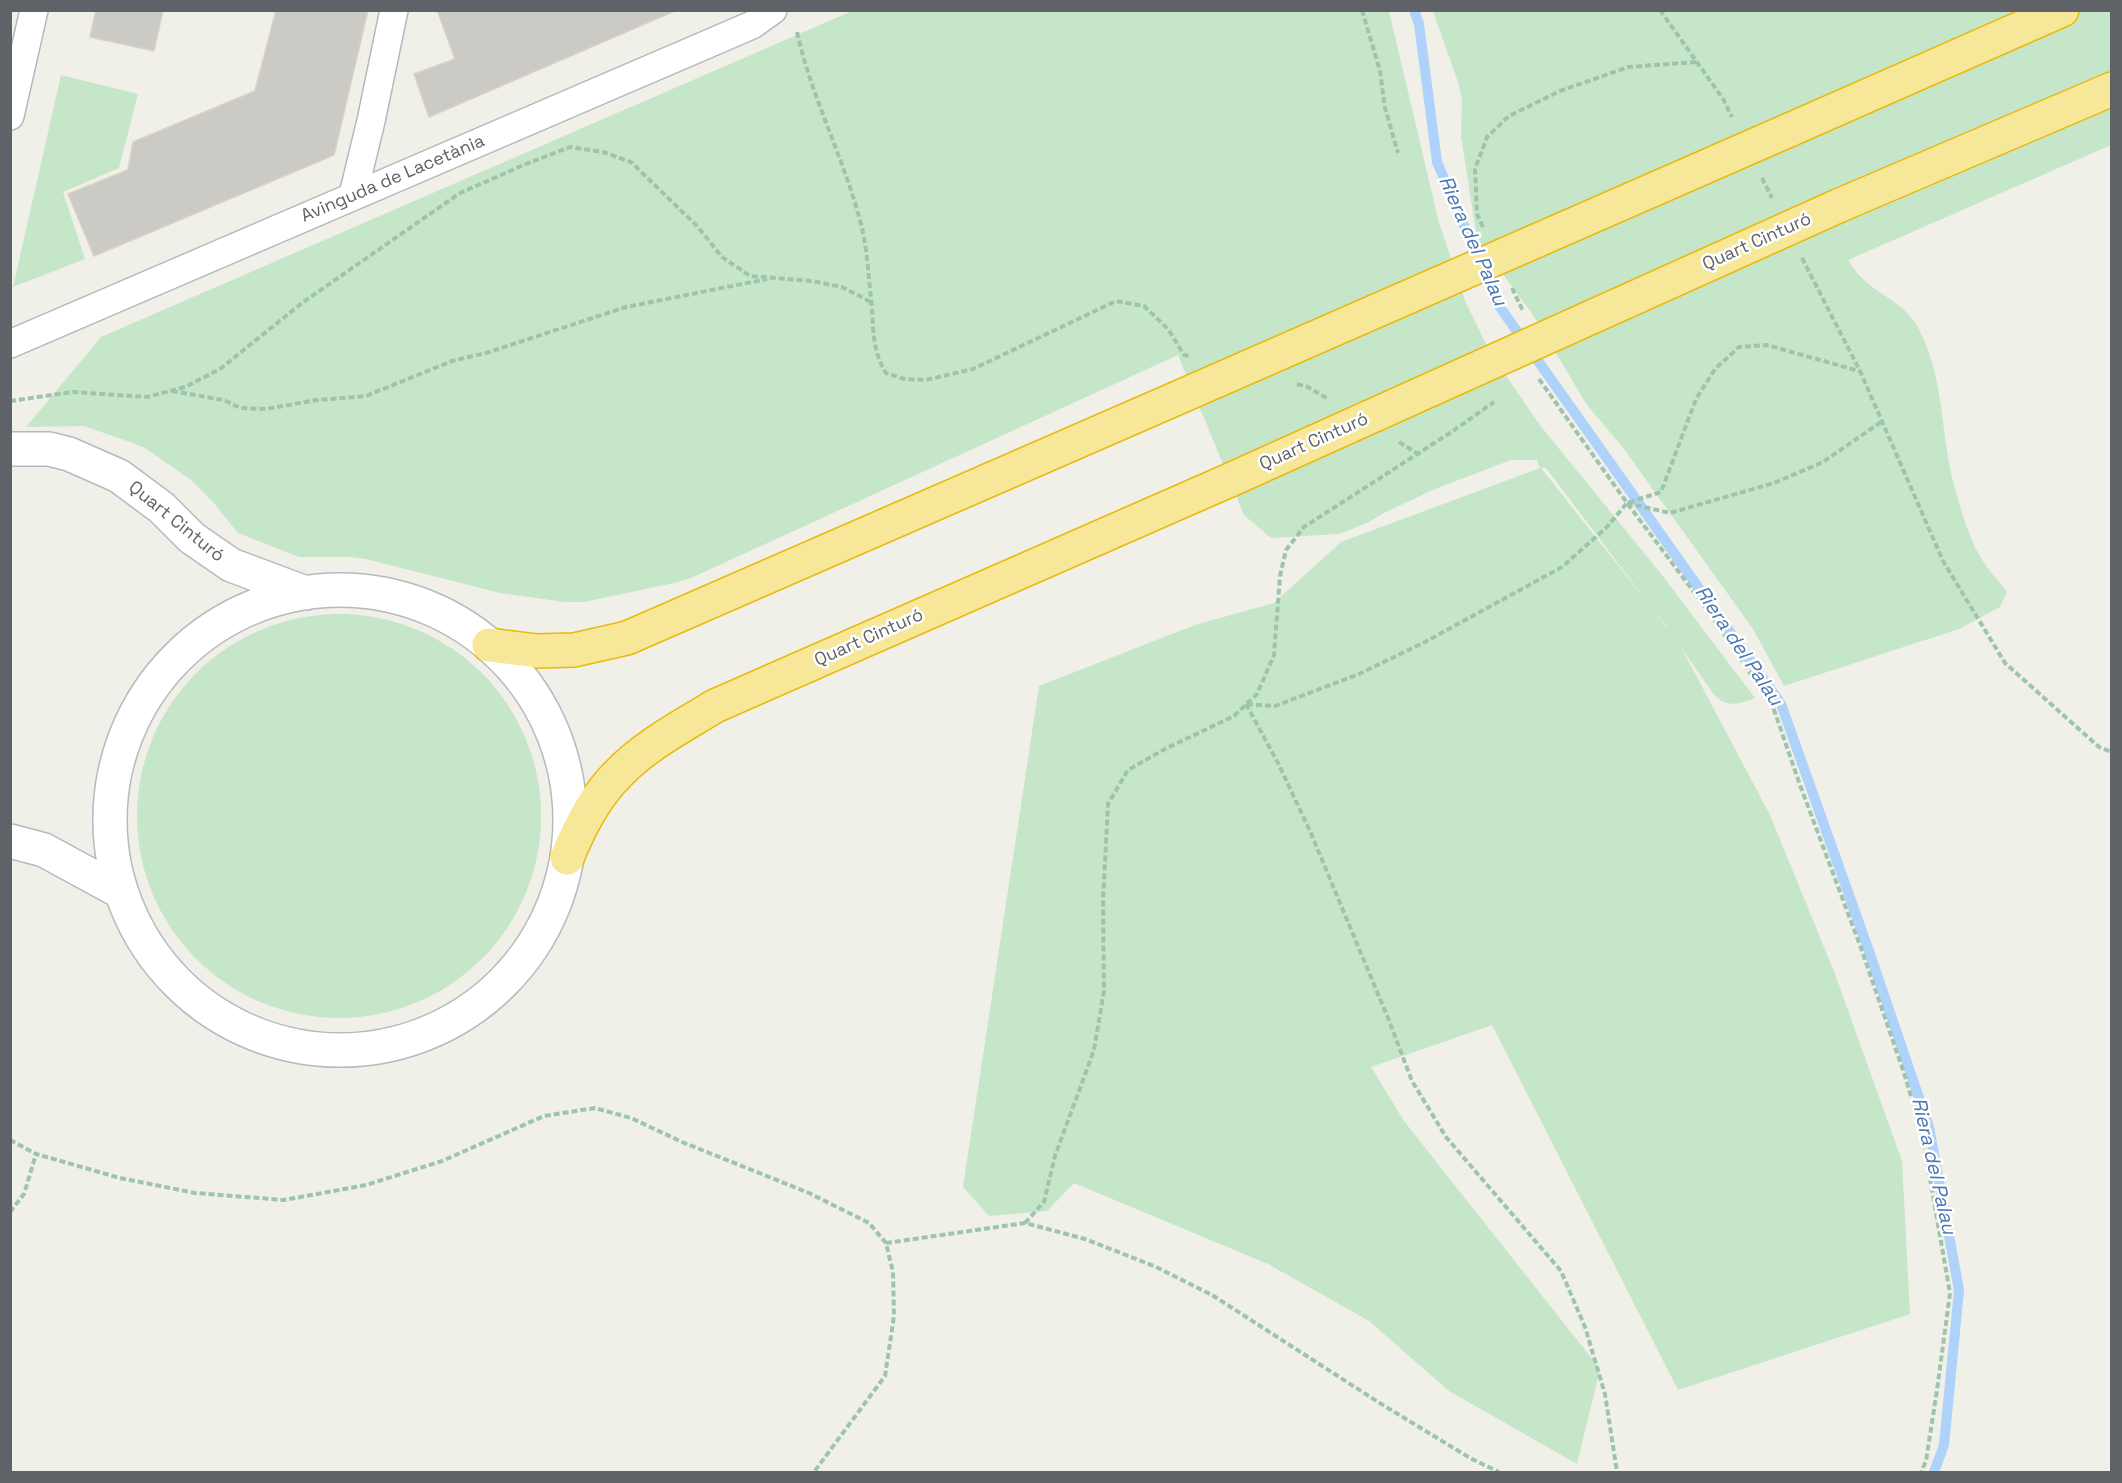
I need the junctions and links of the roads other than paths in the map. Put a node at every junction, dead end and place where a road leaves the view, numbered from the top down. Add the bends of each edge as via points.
1 (34, 10) edge
2 (394, 10) edge
3 (773, 10) edge
4 (2062, 10) edge
5 (16, 63) edge
6 (2112, 88) edge
7 (10, 116) edge
8 (353, 195) junction
9 (10, 344) edge
10 (10, 449) edge
11 (306, 594) junction
12 (489, 645) junction
13 (10, 841) edge
14 (567, 858) junction
15 (121, 892) junction

1 - 5 street
2 - 8 street
3 - 8 street, Avinguda de Lacetània via 752,25
4 - 12 highway, bridge via 627,638 574,650 537,651
5 - 7 street
6 - 14 highway, Quart Cinturó, bridge via 714,706 640,754 616,776 577,833
8 - 9 street, Avinguda de Lacetània
10 - 11 main road, Quart Cinturó via 49,449 119,476 162,508 192,538 231,565
11 - 12 main road via 360,591 412,602 460,624
11 - 15 main road via 263,604 204,635 171,664 144,700 117,761 110,805 112,849
12 - 14 main road via 529,688 556,741 569,799
13 - 15 main road via 44,850
14 - 15 main road via 548,920 525,957 496,989 443,1026 402,1041 359,1049 316,1049 273,1041 214,1013 180,986 152,954

